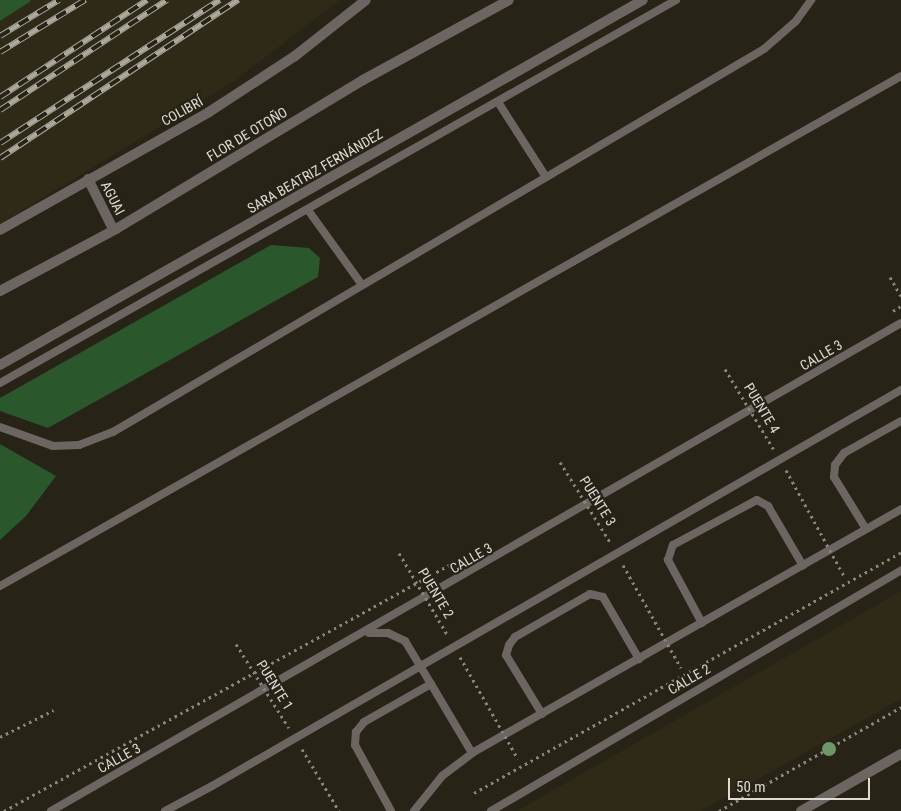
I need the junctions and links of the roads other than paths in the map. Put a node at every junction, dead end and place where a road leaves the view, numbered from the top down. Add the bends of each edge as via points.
1 (366, 0) edge
2 (509, 0) edge
3 (643, 0) edge
4 (676, 0) edge
5 (811, 0) edge
6 (901, 76) edge
7 (498, 102) junction
8 (546, 177) junction
9 (88, 179) junction
10 (308, 210) junction
11 (113, 228) junction
12 (0, 230) edge
13 (362, 286) junction
14 (0, 291) edge
15 (901, 323) edge
16 (0, 366) edge
17 (0, 383) edge
18 (901, 390) edge
19 (901, 421) edge
20 (0, 427) edge
21 (901, 508) edge
22 (866, 529) junction
23 (803, 566) junction
24 (901, 570) edge
25 (3, 584) edge
26 (702, 623) junction
27 (368, 633) junction
28 (639, 659) junction
29 (431, 684) junction
30 (542, 714) junction
31 (472, 753) junction
32 (901, 754) edge
33 (50, 811) edge
34 (165, 811) edge
35 (391, 811) edge
36 (414, 811) edge
37 (490, 811) edge
38 (801, 811) edge

1 - 9 street, COLIBRÍ via 295,56 209,112
2 - 11 street, FLOR DE OTOÑO
3 - 16 street, SARA BEATRIZ FERNÁNDEZ
4 - 7 lane
5 - 8 lane via 796,21 764,49
6 - 25 lane
7 - 8 lane
7 - 10 lane
8 - 13 lane
9 - 11 street, AGUAI
9 - 12 street, COLIBRÍ
10 - 13 lane
10 - 17 lane
11 - 14 street, FLOR DE OTOÑO
13 - 20 lane via 90,442 53,446
15 - 27 lane, CALLE 3
18 - 34 lane, bridge
19 - 22 lane via 844,453 835,465 834,477
21 - 22 lane
22 - 23 lane
23 - 26 lane
23 - 26 lane via 768,506 757,500 673,545 668,560
24 - 37 lane, CALLE 2
26 - 28 lane
27 - 29 lane via 388,633 405,641
27 - 33 lane, CALLE 3
28 - 30 lane
28 - 30 lane via 603,597 590,594 514,637 506,655
29 - 31 lane
29 - 35 lane via 364,722 356,732 355,745
30 - 31 lane
31 - 36 lane via 442,776
32 - 38 street

